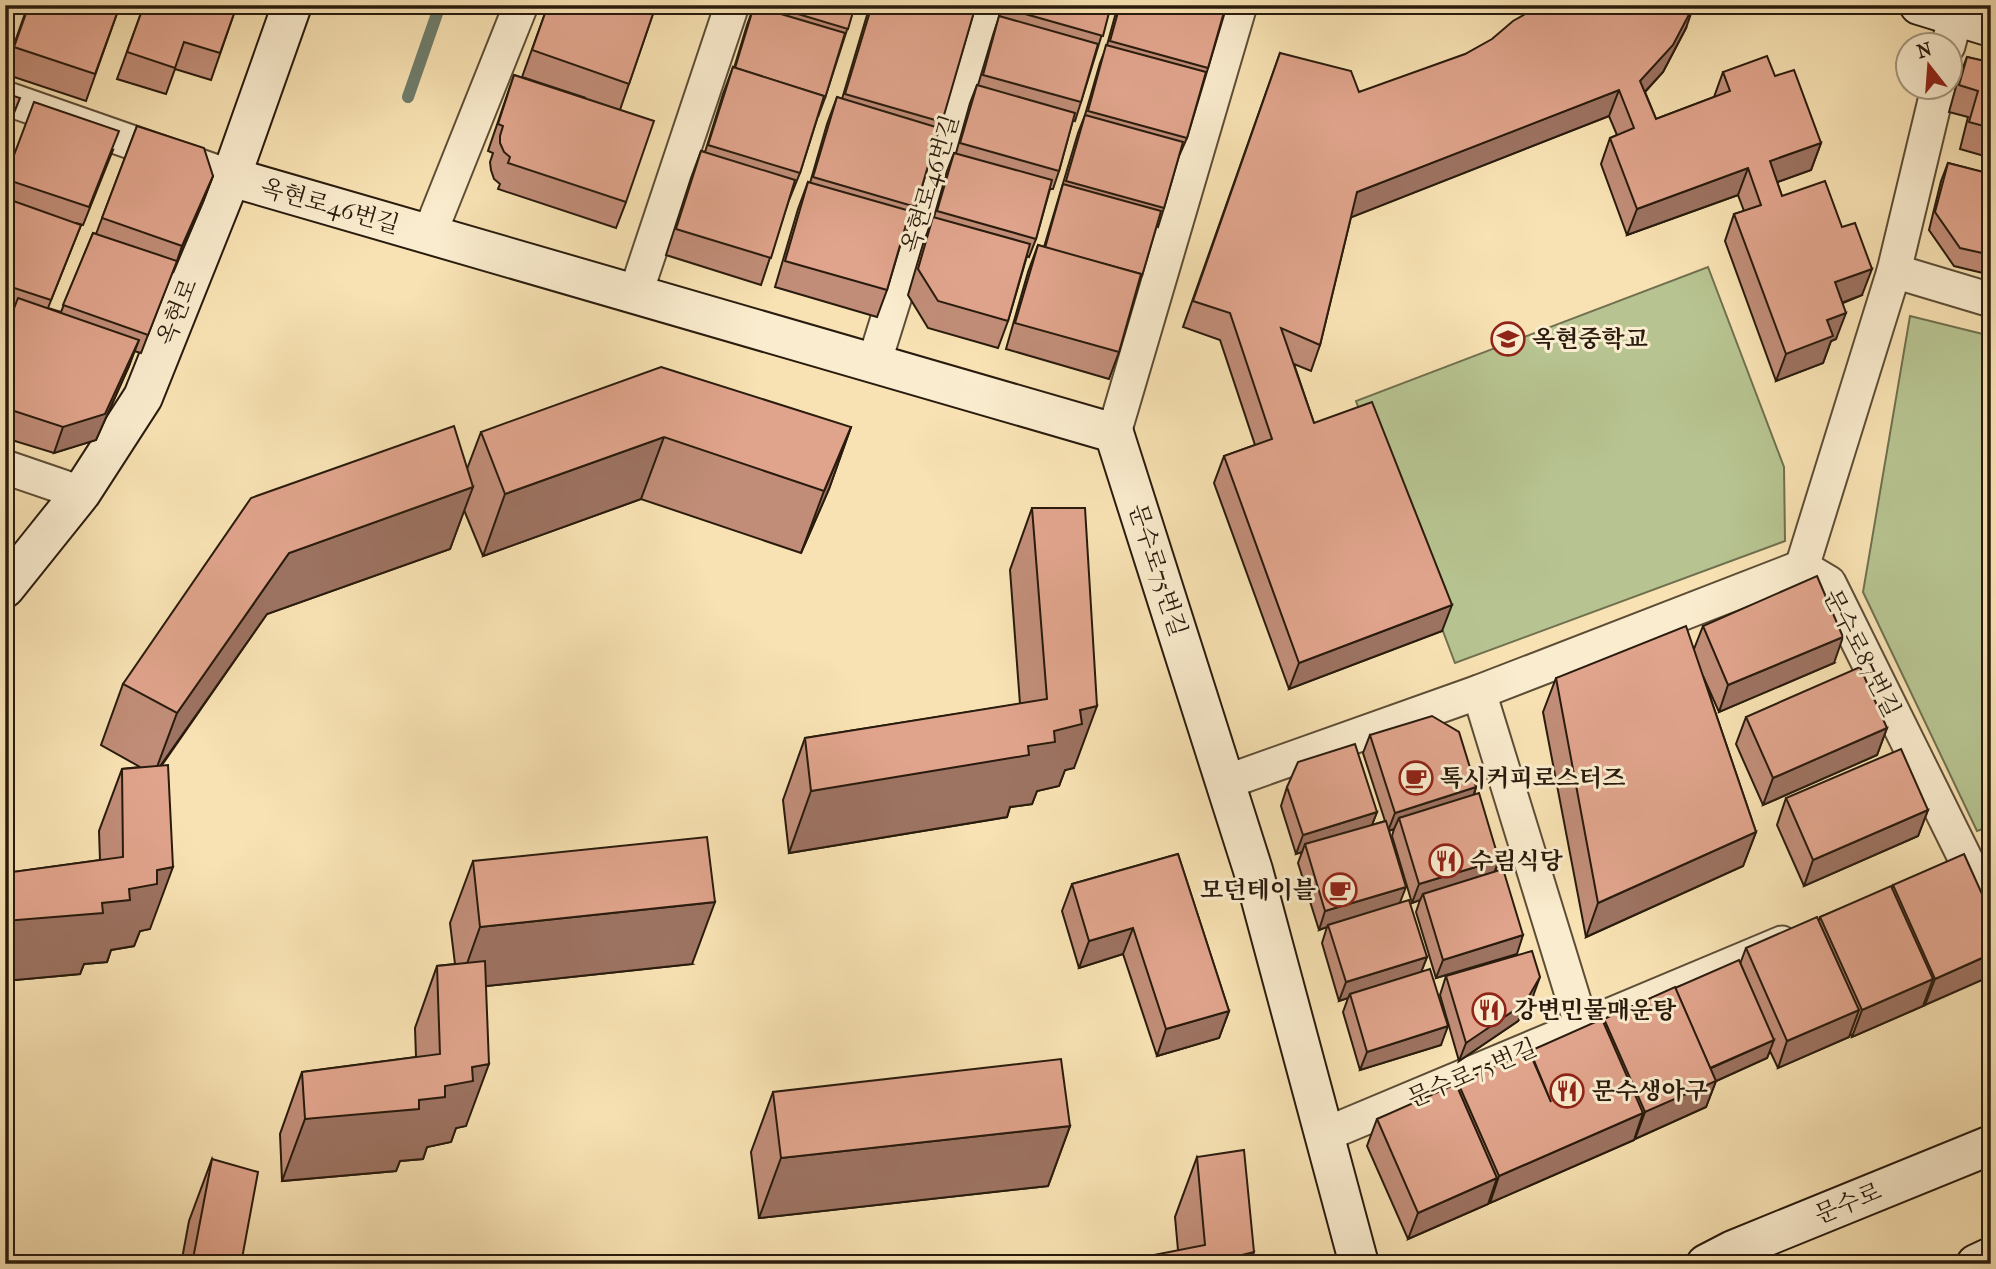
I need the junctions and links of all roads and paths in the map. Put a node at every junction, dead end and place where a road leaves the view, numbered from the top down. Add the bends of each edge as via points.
1 (292, 5) edge
2 (521, 5) edge
3 (732, 5) edge
4 (986, 5) edge
5 (1240, 5) edge
6 (1919, 5) edge
7 (1963, 23) edge
8 (5, 98) edge
9 (1935, 102) edge
10 (231, 177) junction
11 (429, 235) junction
12 (1894, 271) junction
13 (635, 295) junction
14 (1991, 300) edge
15 (874, 363) junction
16 (1114, 433) junction
17 (5, 467) edge
18 (81, 493) junction
19 (1802, 567) junction
20 (5, 588) edge
21 (1479, 692) junction
22 (1226, 782) junction
23 (1991, 915) edge
24 (1814, 929) edge
25 (1582, 1027) junction
26 (1324, 1135) junction
27 (1991, 1145) edge
28 (1991, 1257) edge
29 (1359, 1264) edge
30 (1706, 1264) edge
31 (1976, 1264) edge

1 - 10 main road, 옥현로
2 - 11 street, 옥현로46번길
3 - 13 street
4 - 15 street, 옥현로46번길
5 - 16 street
6 - 7 main road
8 - 10 street
9 - 12 street, 문수로87번길
10 - 11 main road, 옥현로46번길
10 - 18 main road, 옥현로 via 143,397
11 - 13 main road, 옥현로46번길
12 - 14 street
12 - 19 street, 문수로87번길
13 - 15 main road, 옥현로46번길
15 - 16 main road, 옥현로46번길
16 - 22 main road, 문수로75번길
17 - 18 street
18 - 20 main road, 옥현로
19 - 21 street
19 - 23 street, 문수로87번길 via 1829,583 1955,870
21 - 22 street
21 - 25 street
22 - 26 main road, 문수로75번길
24 - 25 street, 문수로75번길
25 - 26 street, 문수로75번길
26 - 29 main road, 문수로75번길
27 - 30 main road, 문수로
28 - 31 main road

